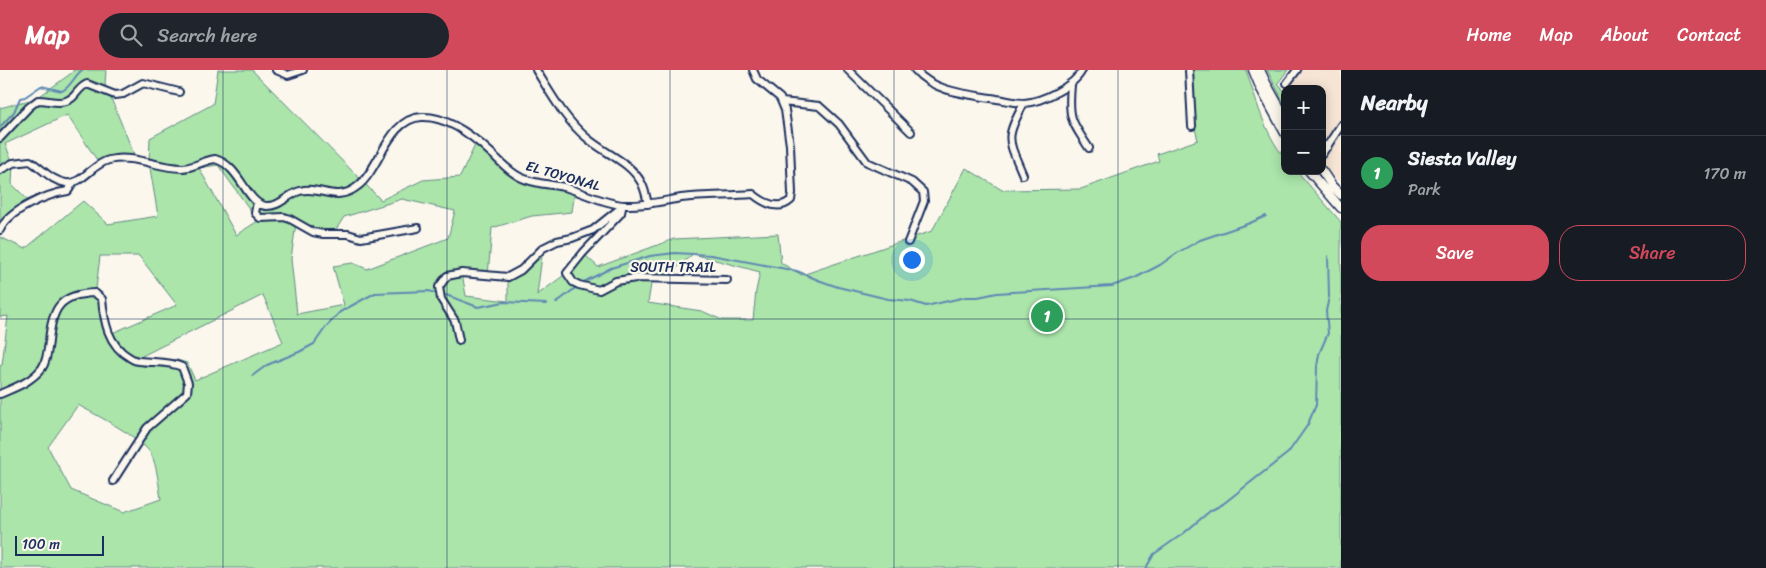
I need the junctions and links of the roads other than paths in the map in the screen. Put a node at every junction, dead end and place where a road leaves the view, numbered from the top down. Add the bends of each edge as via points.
1 (276, 70) edge
2 (303, 70) edge
3 (536, 70) edge
4 (753, 70) edge
5 (848, 70) edge
6 (915, 70) edge
7 (1082, 70) edge
8 (1189, 70) edge
9 (1254, 70) edge
10 (1260, 70) edge
11 (1297, 70) edge
12 (1287, 83) dead end
13 (1072, 85) junction
14 (179, 92) dead end
15 (782, 102) junction
16 (1024, 103) junction
17 (1281, 109) edge
18 (1341, 125) edge
19 (1192, 126) dead end
20 (1283, 130) edge
21 (911, 132) dead end
22 (0, 138) edge
23 (1326, 145) edge
24 (1089, 148) dead end
25 (0, 170) edge
26 (1023, 175) dead end
27 (1313, 175) edge
28 (1325, 175) edge
29 (73, 183) junction
30 (1341, 195) edge
31 (257, 202) junction
32 (648, 204) junction
33 (623, 206) junction
34 (1341, 208) edge
35 (418, 228) dead end
36 (0, 230) edge
37 (908, 242) dead end
38 (727, 280) dead end
39 (459, 340) dead end
40 (0, 394) edge
41 (113, 481) dead end

1 - 2 street via 288,75
3 - 32 street via 571,122 639,178
4 - 15 street via 757,79 776,93
5 - 21 street
6 - 16 street via 945,90
7 - 13 street
8 - 19 street
9 - 20 main road
10 - 17 main road
11 - 12 street
13 - 16 street
13 - 24 street via 1072,122
14 - 22 street via 143,83 115,95 87,84 64,102 38,100
15 - 32 street, EL TOYONAL via 790,145 792,193 787,204 762,202 753,194 683,198
15 - 37 street via 819,106 839,124 867,162 912,182 923,192 924,202
16 - 26 street via 1009,136
18 - 23 street
25 - 29 street via 13,163 30,161 57,180
27 - 34 main road
28 - 30 main road
29 - 31 street via 110,160 136,160 181,168 215,159 230,166
29 - 36 street via 68,190 56,192 21,209 4,222
31 - 33 street, EL TOYONAL via 272,206 302,190 341,194 358,187 398,130 423,116 441,120 472,137 521,178 575,190
31 - 35 street via 255,213 260,218 284,217 323,234 348,234 361,238
32 - 33 street, EL TOYONAL
33 - 38 street, SOUTH TRAIL via 567,273 573,282 599,290 616,281 636,278
33 - 39 street via 594,230 543,248 522,270 508,277 462,273 448,276 439,287 455,321
40 - 41 street via 25,384 43,366 54,312 78,293 95,293 102,299 104,320 114,345 137,361 156,361 182,367 188,384 187,393 147,428

